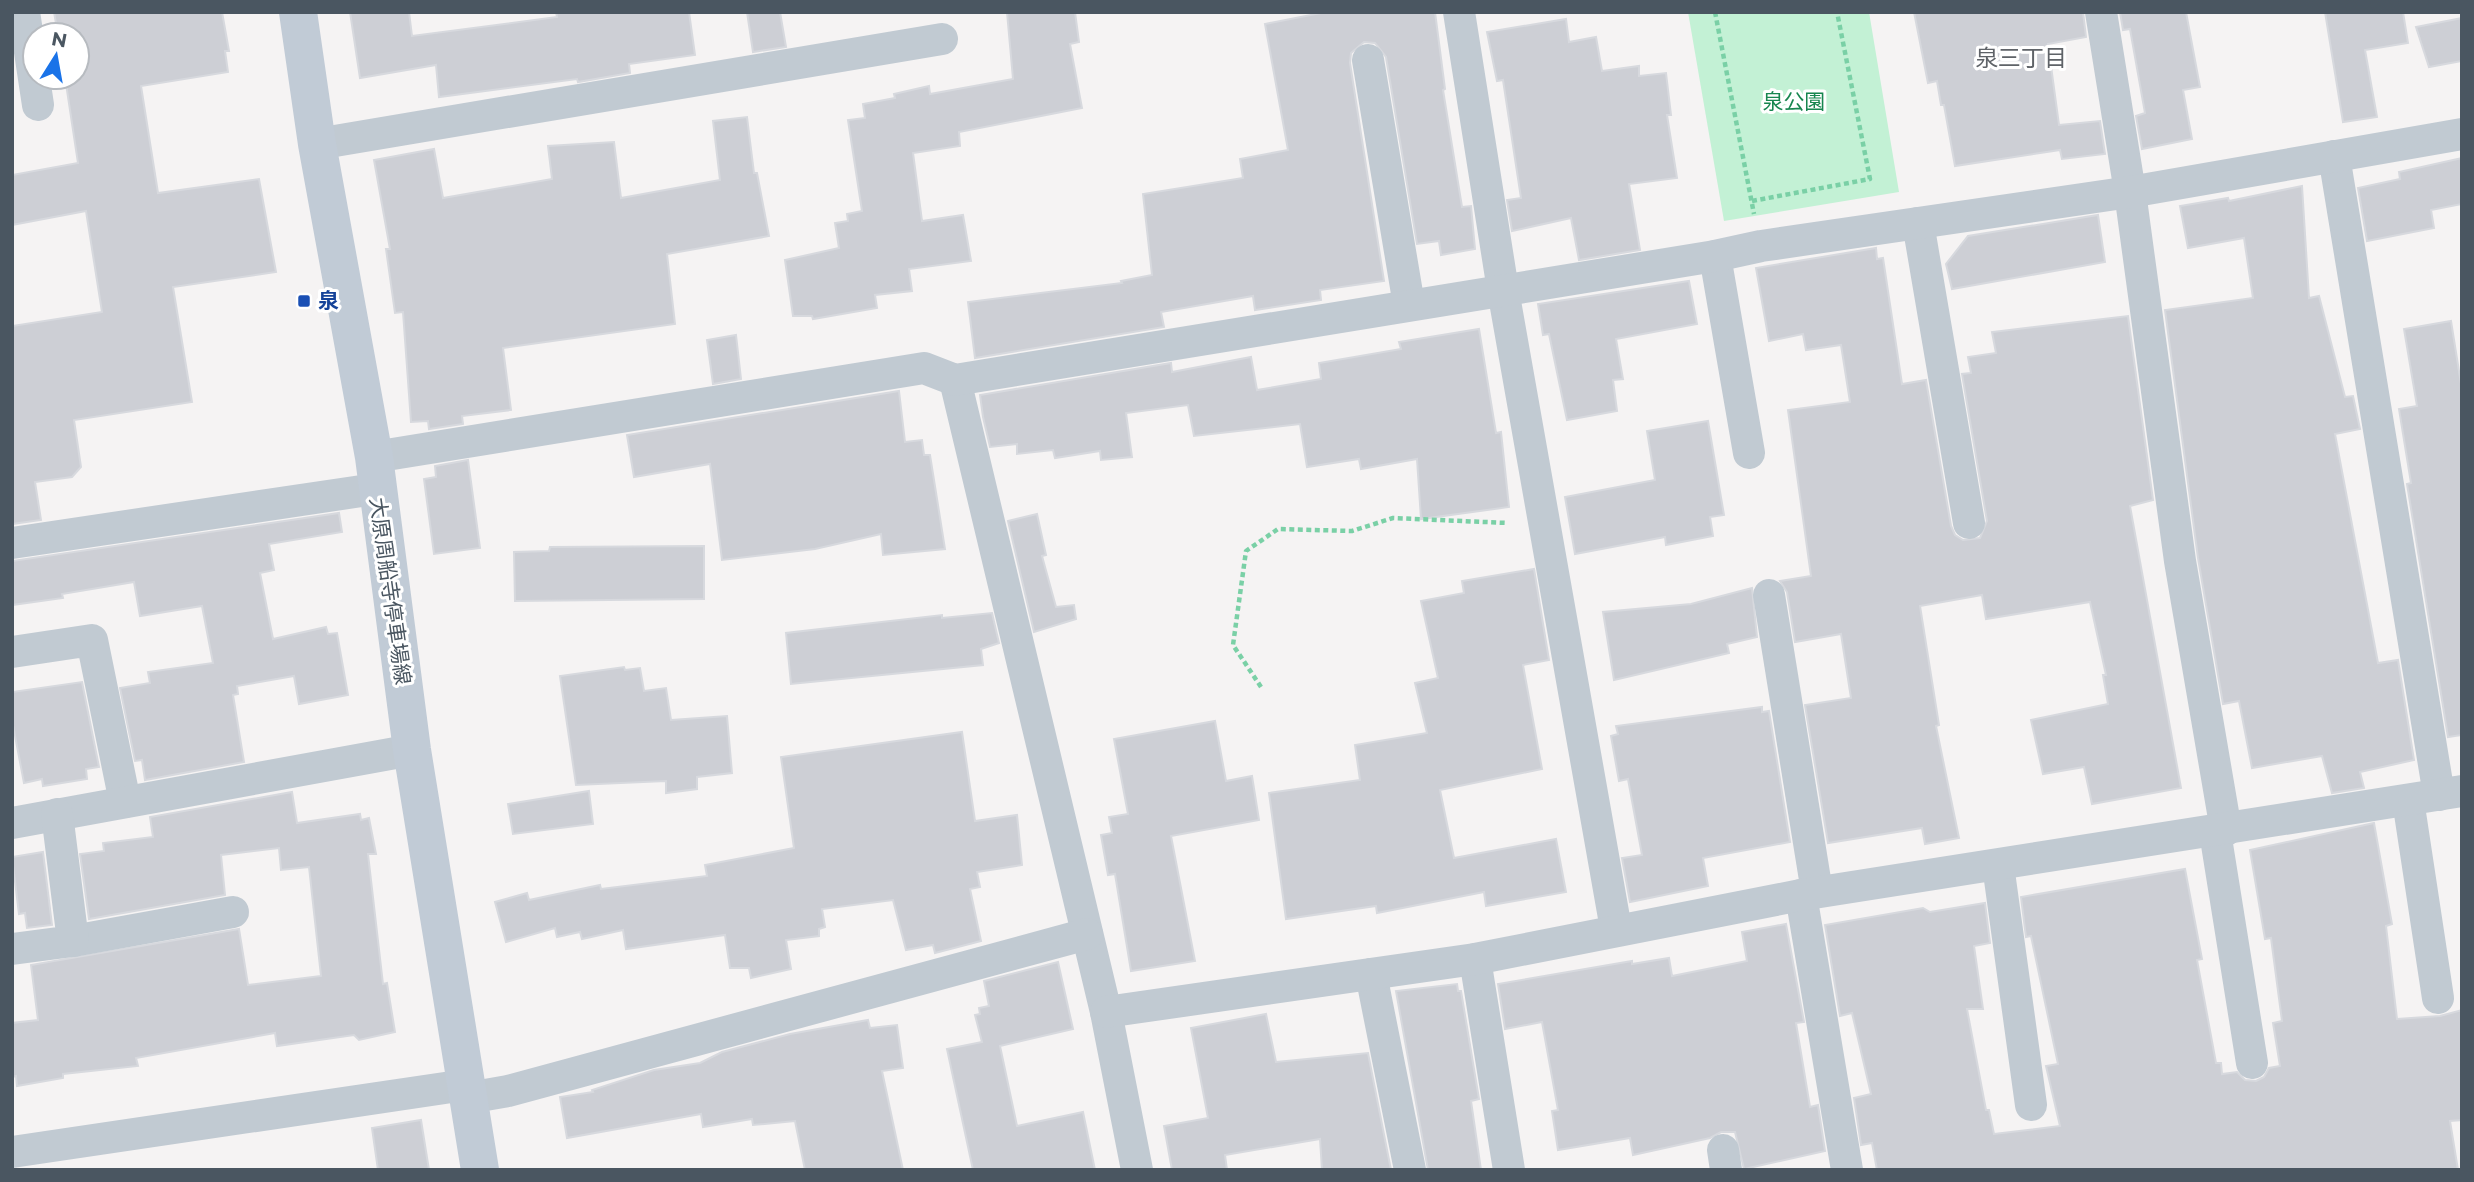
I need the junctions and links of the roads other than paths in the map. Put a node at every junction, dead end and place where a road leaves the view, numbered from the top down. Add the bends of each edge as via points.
1 (24, 12) edge
2 (298, 12) edge
3 (1460, 12) edge
4 (2101, 12) edge
5 (942, 39) dead end
6 (1368, 60) dead end
7 (38, 105) dead end
8 (2462, 134) edge
9 (317, 144) junction
10 (2334, 156) junction
11 (2130, 191) junction
12 (1918, 223) junction
13 (1715, 256) junction
14 (1503, 290) junction
15 (1409, 306) junction
16 (956, 380) junction
17 (1749, 453) dead end
18 (374, 473) junction
19 (1969, 523) dead end
20 (12, 543) edge
21 (1769, 594) dead end
22 (12, 652) edge
23 (412, 750) junction
24 (2450, 793) edge
25 (2408, 800) junction
26 (125, 802) junction
27 (57, 814) junction
28 (12, 822) edge
29 (2220, 831) junction
30 (1998, 864) junction
31 (1809, 893) junction
32 (233, 912) dead end
33 (1616, 929) junction
34 (1087, 934) junction
35 (73, 941) junction
36 (12, 949) edge
37 (1475, 959) junction
38 (1371, 974) junction
39 (2438, 998) dead end
40 (1106, 1012) junction
41 (2252, 1063) dead end
42 (466, 1091) junction
43 (2031, 1105) dead end
44 (13, 1152) edge
45 (13, 1170) edge
46 (480, 1170) edge
47 (1137, 1170) edge
48 (1410, 1170) edge
49 (1509, 1170) edge
50 (1847, 1170) edge

1 - 7 street
2 - 9 main road, 大原周船寺停車場線
3 - 14 street
4 - 11 street
5 - 9 street
6 - 15 street
8 - 10 street
9 - 18 main road, 大原周船寺停車場線
10 - 11 street
10 - 24 street
11 - 12 street
11 - 29 street
12 - 13 street
12 - 19 street
13 - 14 street
13 - 17 street
14 - 15 street
14 - 33 street
15 - 16 street
16 - 18 street via 924,368
16 - 34 street
18 - 20 street
18 - 23 main road, 大原周船寺停車場線
21 - 31 street
22 - 26 street via 92,640
23 - 26 street
23 - 42 main road, 大原周船寺停車場線
24 - 25 street
25 - 29 street
25 - 39 street
26 - 27 street
27 - 28 street
27 - 35 street
29 - 30 street
29 - 41 street
30 - 31 street
30 - 43 street
31 - 33 street
31 - 50 street
32 - 35 street
33 - 37 street
34 - 40 street
34 - 42 street via 508,1091
35 - 36 street
37 - 38 street
37 - 49 street
38 - 40 street
38 - 48 street
40 - 47 street
42 - 44 street
42 - 46 main road, 大原周船寺停車場線
44 - 45 street

